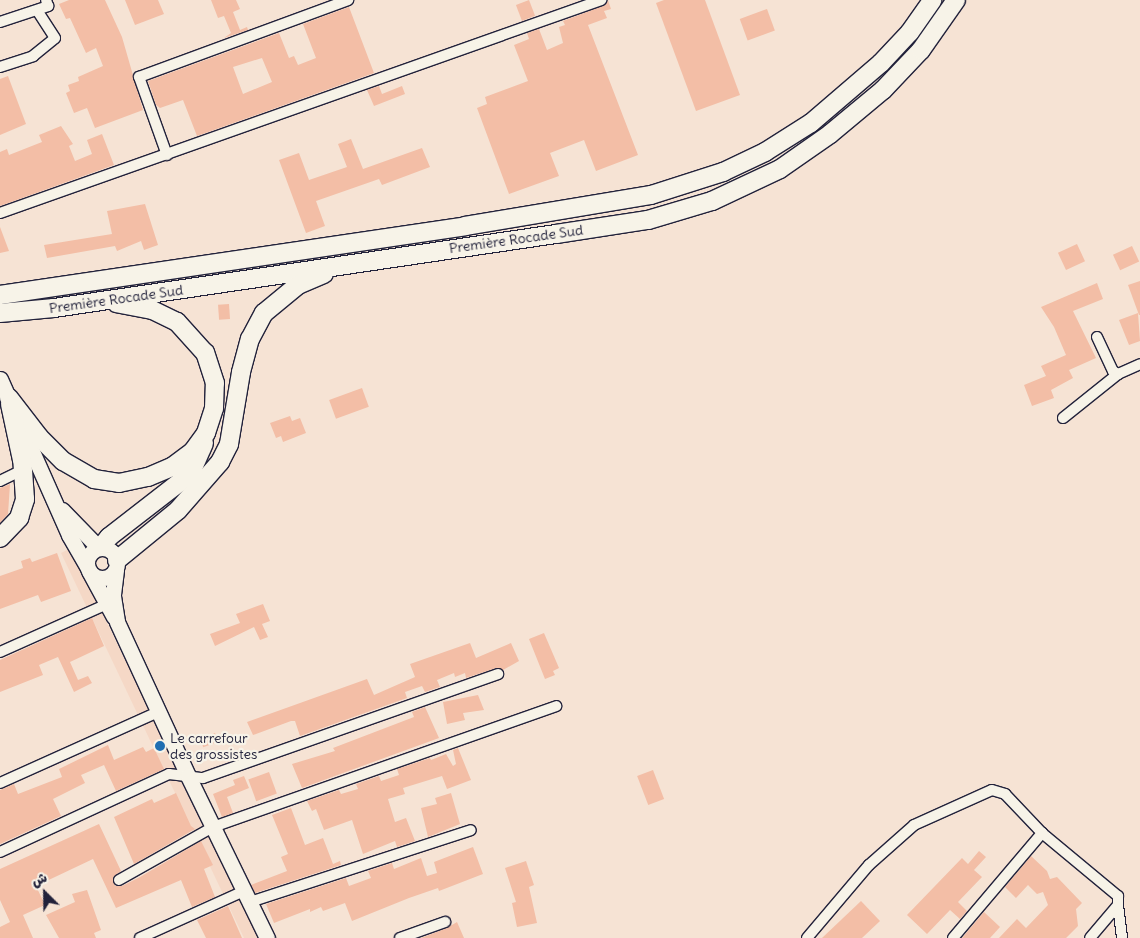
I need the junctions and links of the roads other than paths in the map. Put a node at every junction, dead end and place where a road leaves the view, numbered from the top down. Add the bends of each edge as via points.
1 (46, 0) edge
2 (348, 0) edge
3 (601, 0) edge
4 (932, 0) edge
5 (956, 0) edge
6 (37, 10) junction
7 (0, 22) edge
8 (0, 67) edge
9 (167, 155) junction
10 (0, 213) edge
11 (367, 260) junction
12 (0, 295) edge
13 (54, 308) junction
14 (0, 313) edge
15 (1097, 337) dead end
16 (1140, 364) edge
17 (1118, 374) junction
18 (0, 379) edge
19 (9, 398) junction
20 (1063, 418) dead end
21 (206, 433) junction
22 (24, 470) junction
23 (0, 481) edge
24 (54, 502) junction
25 (0, 538) edge
26 (100, 548) junction
27 (116, 565) junction
28 (88, 569) junction
29 (105, 605) junction
30 (118, 622) junction
31 (0, 652) edge
32 (498, 674) dead end
33 (556, 706) dead end
34 (158, 712) junction
35 (188, 776) junction
36 (0, 783) edge
37 (213, 827) junction
38 (471, 830) dead end
39 (1042, 832) junction
40 (0, 852) edge
41 (119, 880) dead end
42 (247, 897) junction
43 (1118, 904) junction
44 (445, 922) dead end
45 (140, 938) edge
46 (267, 938) edge
47 (400, 938) edge
48 (807, 938) edge
49 (953, 938) edge
50 (1090, 938) edge
51 (1122, 938) edge

1 - 6 street via 48,6
2 - 9 street via 139,77
3 - 9 street
4 - 12 highway, Première Rocade Sud via 910,32 882,63 811,123 765,152 723,172 651,195 474,225
5 - 11 highway, Première Rocade Sud via 921,50 882,90 838,127 780,169 712,201 648,220
6 - 7 street
6 - 8 street via 55,38 33,56
9 - 10 street
11 - 13 highway, Première Rocade Sud
11 - 27 highway via 298,285 264,313 250,339 229,444 220,462 178,510
13 - 14 highway, Première Rocade Sud
13 - 21 highway via 118,303 152,310 177,322 205,353 215,383 214,408
15 - 17 street via 1113,371
16 - 17 street
17 - 20 street
18 - 19 main road
19 - 21 highway via 39,438 63,461 94,479 119,484 172,467 193,451
19 - 22 highway
19 - 24 main road
21 - 26 highway via 197,460 180,482
22 - 23 street
22 - 25 highway via 23,509 13,526
24 - 26 main road
24 - 28 main road
26 - 27 main road via 111,551
26 - 28 main road via 88,556
27 - 28 main road via 102,578
27 - 30 main road via 113,596
28 - 29 main road
29 - 30 main road
29 - 31 street
30 - 34 main road
32 - 35 street via 203,778
33 - 37 street
34 - 35 main road
34 - 36 street
35 - 37 main road
35 - 40 street via 169,774
37 - 41 street
37 - 42 main road
38 - 42 street
39 - 43 street via 1116,893 1120,899
39 - 48 street via 1005,794 992,790 932,815 914,824 869,865
39 - 49 street
42 - 45 street
42 - 46 main road
43 - 50 street
43 - 51 street
44 - 47 street

